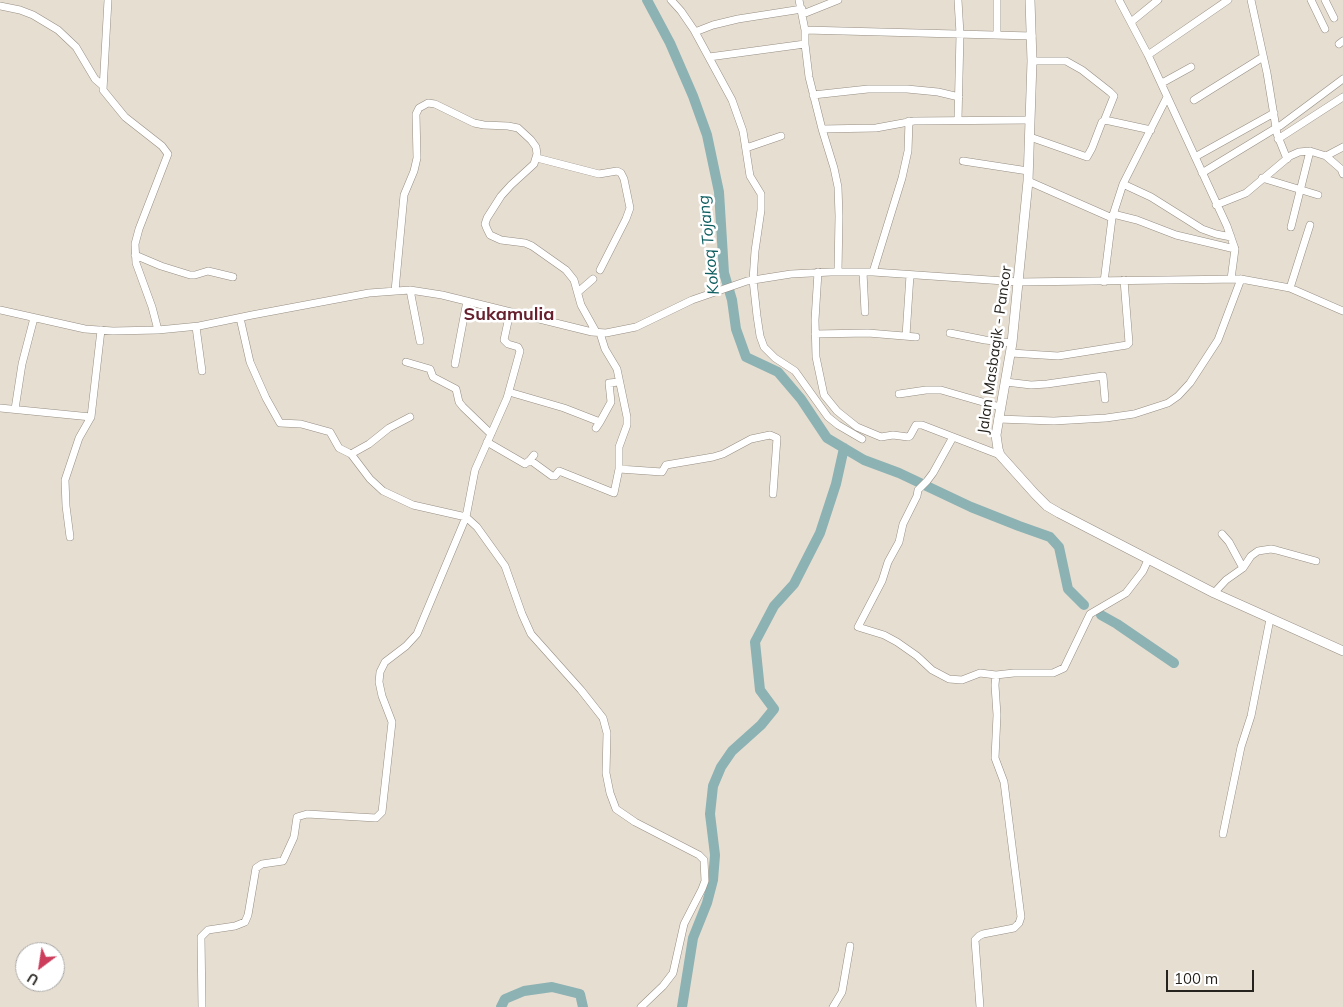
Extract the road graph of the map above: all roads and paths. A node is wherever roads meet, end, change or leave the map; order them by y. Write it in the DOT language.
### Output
graph roads {
  1 [pos="108,0"];
  2 [pos="671,0"];
  3 [pos="799,0"];
  4 [pos="838,0"];
  5 [pos="958,0"];
  6 [pos="997,0"];
  7 [pos="1030,0"];
  8 [pos="1119,0"];
  9 [pos="1158,0"];
  10 [pos="1228,0"];
  11 [pos="1251,0"];
  12 [pos="1311,0"];
  13 [pos="1325,0"];
  14 [pos="0,6"];
  15 [pos="802,11"];
  16 [pos="1334,18"];
  17 [pos="1131,22"];
  18 [pos="1325,29"];
  19 [pos="806,30"];
  20 [pos="695,32"];
  21 [pos="960,34"];
  22 [pos="997,35"];
  23 [pos="1032,36"];
  24 [pos="805,44"];
  25 [pos="1148,55"];
  26 [pos="1263,57"];
  27 [pos="709,58"];
  28 [pos="1032,61"];
  29 [pos="1191,67"];
  30 [pos="1343,79"];
  31 [pos="1162,83"];
  32 [pos="102,85"];
  33 [pos="813,95"];
  34 [pos="959,97"];
  35 [pos="1167,97"];
  36 [pos="1343,97"];
  37 [pos="1194,100"];
  38 [pos="1274,113"];
  39 [pos="958,120"];
  40 [pos="1030,120"];
  41 [pos="910,121"];
  42 [pos="1104,121"];
  43 [pos="1278,127"];
  44 [pos="822,129"];
  45 [pos="1151,130"];
  46 [pos="781,136"];
  47 [pos="1030,137"];
  48 [pos="1278,139"];
  49 [pos="748,147"];
  50 [pos="1343,147"];
  51 [pos="1310,151"];
  52 [pos="1326,156"];
  53 [pos="1196,157"];
  54 [pos="536,158"];
  55 [pos="1287,159"];
  56 [pos="963,161"];
  57 [pos="1028,171"];
  58 [pos="1202,173"];
  59 [pos="1343,174"];
  60 [pos="1262,178"];
  61 [pos="1028,182"];
  62 [pos="1123,184"];
  63 [pos="1300,189"];
  64 [pos="1318,195"];
  65 [pos="1216,205"];
  66 [pos="1112,216"];
  67 [pos="1310,225"];
  68 [pos="1291,227"];
  69 [pos="1232,237"];
  70 [pos="1235,250"];
  71 [pos="135,255"];
  72 [pos="600,270"];
  73 [pos="818,272"];
  74 [pos="838,272"];
  75 [pos="863,272"];
  76 [pos="873,272"];
  77 [pos="910,275"];
  78 [pos="234,278"];
  79 [pos="593,279"];
  80 [pos="1231,279"];
  81 [pos="753,280"];
  82 [pos="1124,280"];
  83 [pos="1241,280"];
  84 [pos="1019,282"];
  85 [pos="1104,282"];
  86 [pos="1290,288"];
  87 [pos="410,290"];
  88 [pos="395,291"];
  89 [pos="578,292"];
  90 [pos="467,301"];
  91 [pos="0,310"];
  92 [pos="1343,311"];
  93 [pos="510,312"];
  94 [pos="865,312"];
  95 [pos="34,318"];
  96 [pos="240,318"];
  97 [pos="196,327"];
  98 [pos="101,330"];
  99 [pos="158,330"];
  100 [pos="598,333"];
  101 [pos="950,333"];
  102 [pos="815,334"];
  103 [pos="906,336"];
  104 [pos="916,337"];
  105 [pos="420,341"];
  106 [pos="1012,343"];
  107 [pos="1011,353"];
  108 [pos="406,362"];
  109 [pos="456,364"];
  110 [pos="202,371"];
  111 [pos="619,382"];
  112 [pos="1006,382"];
  113 [pos="509,392"];
  114 [pos="899,394"];
  115 [pos="1105,400"];
  116 [pos="1000,407"];
  117 [pos="0,408"];
  118 [pos="15,409"];
  119 [pos="91,417"];
  120 [pos="410,417"];
  121 [pos="998,418"];
  122 [pos="491,434"];
  123 [pos="953,437"];
  124 [pos="862,439"];
  125 [pos="487,442"];
  126 [pos="351,454"];
  127 [pos="1000,455"];
  128 [pos="619,469"];
  129 [pos="773,494"];
  130 [pos="466,517"];
  131 [pos="1222,534"];
  132 [pos="70,536"];
  133 [pos="1148,560"];
  134 [pos="1316,561"];
  135 [pos="1243,568"];
  136 [pos="1214,593"];
  137 [pos="1270,619"];
  138 [pos="1343,651"];
  139 [pos="996,675"];
  140 [pos="1223,834"];
  141 [pos="850,946"];
  142 [pos="202,1007"];
  143 [pos="641,1007"];
  144 [pos="834,1007"];
  145 [pos="980,1007"];
  1 -- 32 [label="street"];
  2 -- 20 [label="street"];
  3 -- 15 [label="street"];
  4 -- 15 [label="street"];
  5 -- 21 [label="street"];
  6 -- 22 [label="street"];
  7 -- 23 [label="main road, Jalan Masbagik - Pancor"];
  8 -- 17 [label="street"];
  9 -- 17 [label="street"];
  10 -- 25 [label="street"];
  11 -- 26 [label="street"];
  12 -- 18 [label="street"];
  13 -- 16 [label="street"];
  14 -- 32 [label="street"];
  15 -- 19 [label="street"];
  15 -- 20 [label="street"];
  17 -- 25 [label="street"];
  19 -- 21 [label="street"];
  19 -- 24 [label="street"];
  20 -- 27 [label="street"];
  21 -- 22 [label="street"];
  21 -- 34 [label="street"];
  22 -- 23 [label="street"];
  23 -- 28 [label="main road, Jalan Masbagik - Pancor"];
  24 -- 27 [label="street"];
  24 -- 33 [label="street"];
  25 -- 31 [label="street"];
  26 -- 37 [label="street"];
  26 -- 38 [label="street"];
  27 -- 49 [label="street"];
  28 -- 40 [label="main road, Jalan Masbagik - Pancor"];
  28 -- 42 [label="street"];
  29 -- 31 [label="street"];
  30 -- 43 [label="street"];
  31 -- 35 [label="street"];
  32 -- 71 [label="street"];
  33 -- 34 [label="street"];
  33 -- 44 [label="street"];
  34 -- 39 [label="street"];
  35 -- 45 [label="street"];
  35 -- 53 [label="street"];
  36 -- 48 [label="street"];
  38 -- 43 [label="street"];
  38 -- 53 [label="street"];
  39 -- 40 [label="street"];
  39 -- 41 [label="street"];
  40 -- 47 [label="main road, Jalan Masbagik - Pancor"];
  41 -- 44 [label="street"];
  41 -- 76 [label="street"];
  42 -- 45 [label="street"];
  42 -- 47 [label="street"];
  43 -- 48 [label="street"];
  43 -- 58 [label="street"];
  44 -- 74 [label="street"];
  45 -- 62 [label="street"];
  46 -- 49 [label="street"];
  47 -- 57 [label="main road, Jalan Masbagik - Pancor"];
  48 -- 55 [label="street"];
  49 -- 81 [label="street"];
  50 -- 52 [label="street"];
  51 -- 52 [label="street"];
  51 -- 55 [label="street"];
  51 -- 63 [label="street"];
  52 -- 59 [label="street"];
  53 -- 58 [label="street"];
  54 -- 72 [label="street"];
  54 -- 88 [label="street"];
  54 -- 89 [label="street"];
  55 -- 60 [label="street"];
  56 -- 57 [label="street"];
  57 -- 61 [label="main road, Jalan Masbagik - Pancor"];
  58 -- 65 [label="street"];
  60 -- 63 [label="street"];
  60 -- 65 [label="street"];
  61 -- 66 [label="street"];
  61 -- 84 [label="main road, Jalan Masbagik - Pancor"];
  62 -- 66 [label="street"];
  62 -- 69 [label="street"];
  63 -- 64 [label="street"];
  63 -- 68 [label="street"];
  65 -- 69 [label="street"];
  66 -- 70 [label="street"];
  66 -- 85 [label="street"];
  67 -- 86 [label="street"];
  69 -- 70 [label="street"];
  70 -- 80 [label="street"];
  71 -- 78 [label="street"];
  71 -- 99 [label="street"];
  73 -- 74 [label="street"];
  73 -- 81 [label="street"];
  73 -- 102 [label="street"];
  74 -- 75 [label="street"];
  75 -- 76 [label="street"];
  75 -- 94 [label="street"];
  76 -- 77 [label="street"];
  77 -- 84 [label="street"];
  77 -- 103 [label="street"];
  79 -- 89 [label="street"];
  80 -- 82 [label="street"];
  80 -- 83 [label="street"];
  81 -- 100 [label="street"];
  81 -- 124 [label="street"];
  82 -- 85 [label="street"];
  82 -- 107 [label="street"];
  83 -- 86 [label="street"];
  83 -- 121 [label="street"];
  84 -- 85 [label="street"];
  84 -- 106 [label="main road, Jalan Masbagik - Pancor"];
  86 -- 92 [label="street"];
  87 -- 88 [label="street"];
  87 -- 90 [label="street"];
  87 -- 105 [label="street"];
  88 -- 96 [label="street"];
  89 -- 100 [label="street"];
  90 -- 93 [label="street"];
  90 -- 109 [label="street"];
  91 -- 95 [label="street"];
  93 -- 100 [label="street"];
  93 -- 113 [label="street"];
  95 -- 98 [label="street"];
  95 -- 118 [label="street"];
  96 -- 97 [label="street"];
  96 -- 126 [label="street"];
  97 -- 99 [label="street"];
  97 -- 110 [label="street"];
  98 -- 99 [label="street"];
  98 -- 119 [label="street"];
  100 -- 111 [label="street"];
  101 -- 106 [label="street"];
  102 -- 103 [label="street"];
  102 -- 123 [label="street"];
  103 -- 104 [label="street"];
  106 -- 107 [label="main road, Jalan Masbagik - Pancor"];
  107 -- 112 [label="main road, Jalan Masbagik - Pancor"];
  108 -- 122 [label="street"];
  111 -- 113 [label="street"];
  111 -- 128 [label="street"];
  112 -- 115 [label="street"];
  112 -- 116 [label="main road, Jalan Masbagik - Pancor"];
  113 -- 122 [label="street"];
  114 -- 116 [label="street"];
  116 -- 121 [label="main road, Jalan Masbagik - Pancor"];
  117 -- 118 [label="street"];
  118 -- 119 [label="street"];
  119 -- 132 [label="street"];
  120 -- 126 [label="street"];
  121 -- 127 [label="main road, Jalan Masbagik - Pancor"];
  122 -- 125 [label="street"];
  123 -- 127 [label="street"];
  123 -- 139 [label="street"];
  125 -- 128 [label="street"];
  125 -- 130 [label="street"];
  126 -- 130 [label="street"];
  127 -- 133 [label="main road, Jalan Masbagik - Pancor"];
  128 -- 129 [label="street"];
  130 -- 142 [label="street"];
  130 -- 143 [label="street"];
  131 -- 135 [label="street"];
  133 -- 136 [label="main road, Jalan Masbagik - Pancor"];
  133 -- 139 [label="street"];
  134 -- 135 [label="street"];
  135 -- 136 [label="street"];
  136 -- 137 [label="main road, Jalan Masbagik - Pancor"];
  137 -- 138 [label="main road, Jalan Masbagik - Pancor"];
  137 -- 140 [label="street"];
  139 -- 145 [label="street"];
  141 -- 144 [label="street"];
}
